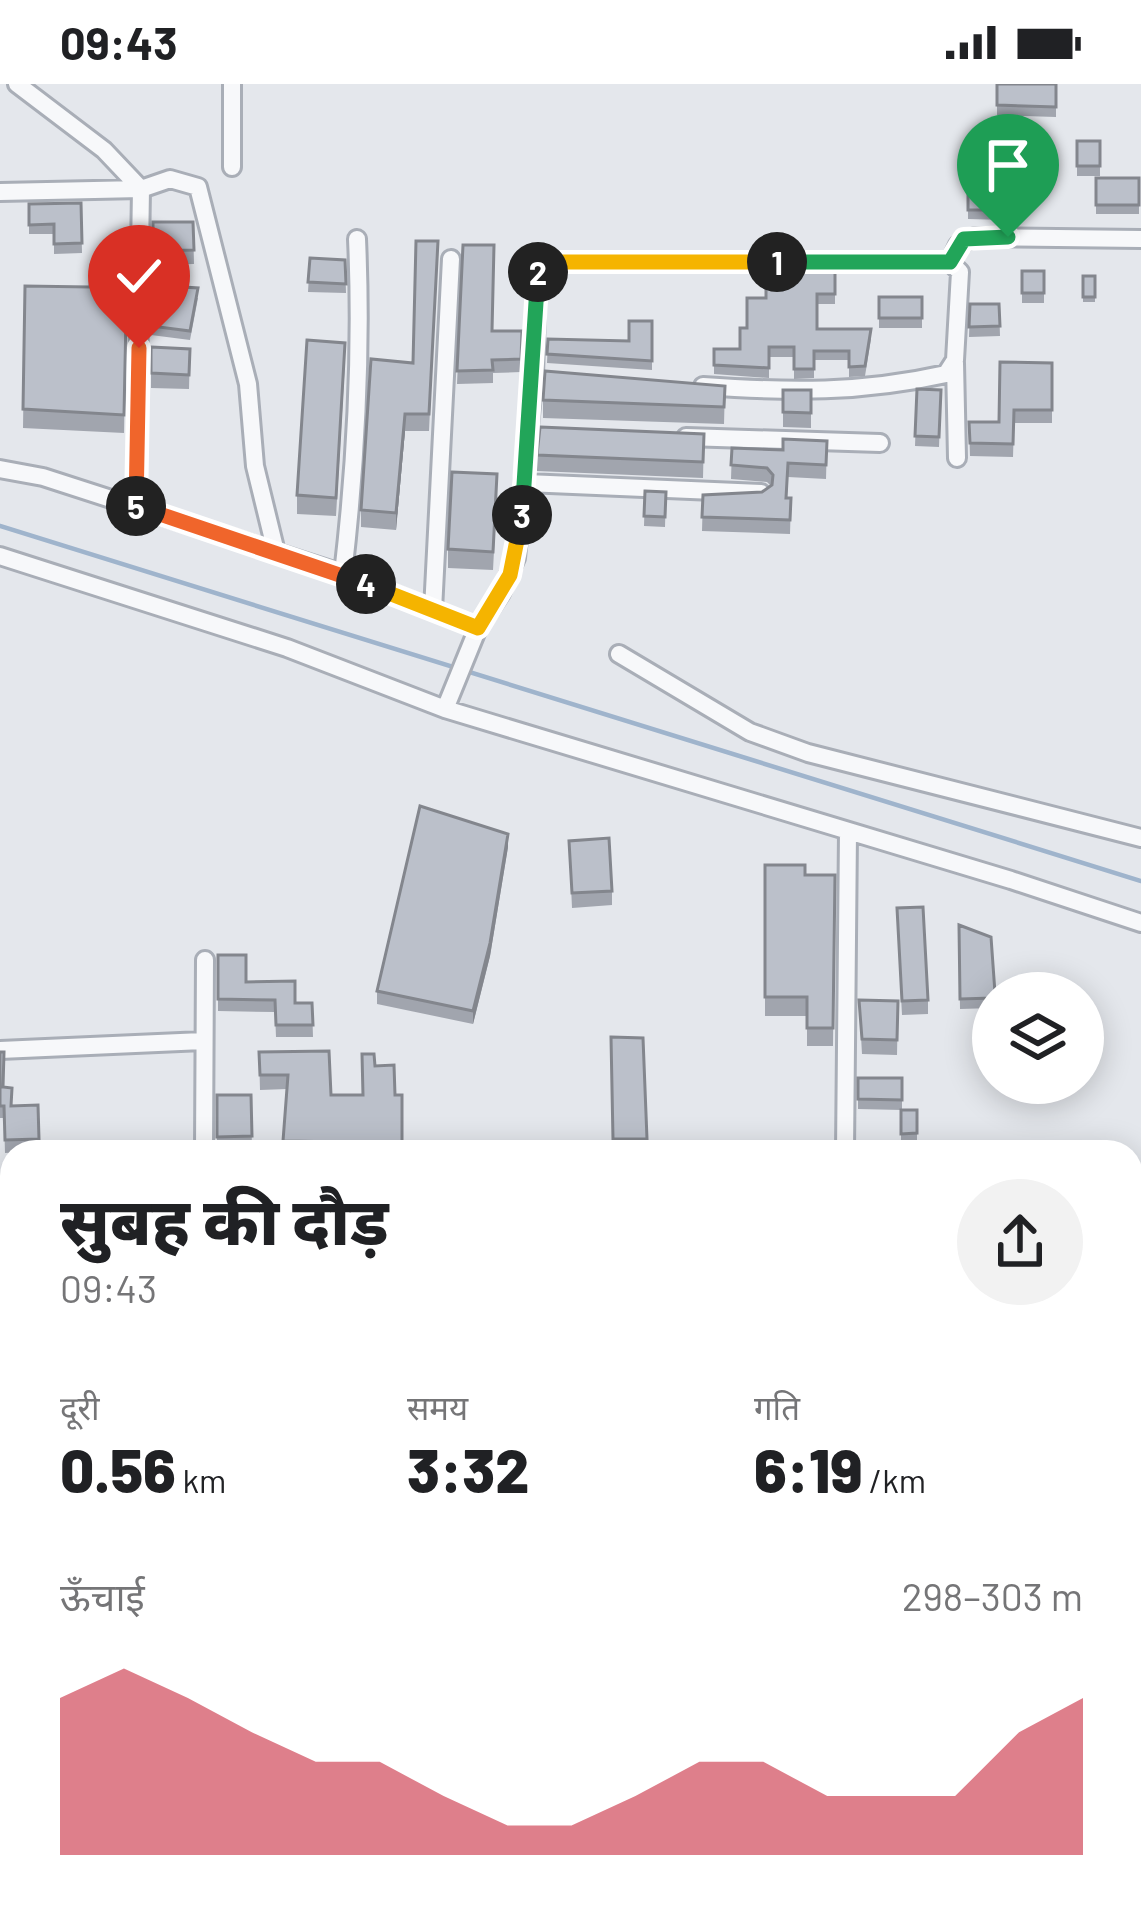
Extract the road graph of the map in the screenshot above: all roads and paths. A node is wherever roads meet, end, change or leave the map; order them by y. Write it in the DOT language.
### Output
graph roads {
  1 [pos="17,84"];
  2 [pos="232,84"];
  3 [pos="232,166"];
  4 [pos="141,189"];
  5 [pos="0,192"];
  6 [pos="357,239"];
  7 [pos="1141,239"];
  8 [pos="451,259"];
  9 [pos="950,262"];
  10 [pos="955,360"];
  11 [pos="534,375"];
  12 [pos="554,376"];
  13 [pos="676,384"];
  14 [pos="530,430"];
  15 [pos="553,431"];
  16 [pos="668,436"];
  17 [pos="880,443"];
  18 [pos="957,458"];
  19 [pos="0,469"];
  20 [pos="526,482"];
  21 [pos="760,493"];
  22 [pos="136,507"];
  23 [pos="276,552"];
  24 [pos="0,556"];
  25 [pos="343,574"];
  26 [pos="433,610"];
  27 [pos="478,628"];
  28 [pos="619,654"];
  29 [pos="445,709"];
  30 [pos="848,832"];
  31 [pos="1141,838"];
  32 [pos="1141,923"];
  33 [pos="206,960"];
  34 [pos="203,1042"];
  35 [pos="0,1050"];
  36 [pos="204,1140"];
  37 [pos="844,1140"];
  1 -- 4 [label="street"];
  2 -- 3 [label="street"];
  4 -- 5 [label="street"];
  4 -- 22 [label="street"];
  4 -- 23 [label="street"];
  6 -- 25 [label="street"];
  7 -- 9 [label="street"];
  8 -- 26 [label="street"];
  9 -- 10 [label="street"];
  9 -- 11 [label="street"];
  10 -- 13 [label="street"];
  10 -- 18 [label="street"];
  11 -- 12 [label="street"];
  11 -- 14 [label="street"];
  14 -- 15 [label="street"];
  14 -- 20 [label="street"];
  16 -- 17 [label="street"];
  19 -- 22 [label="street"];
  20 -- 21 [label="street"];
  20 -- 27 [label="street"];
  22 -- 23 [label="street"];
  23 -- 25 [label="street"];
  24 -- 29 [label="street"];
  25 -- 26 [label="street"];
  26 -- 27 [label="street"];
  27 -- 29 [label="street"];
  28 -- 31 [label="street"];
  29 -- 30 [label="street"];
  30 -- 32 [label="street"];
  30 -- 37 [label="street"];
  33 -- 34 [label="street"];
  34 -- 35 [label="street"];
  34 -- 36 [label="street"];
}
